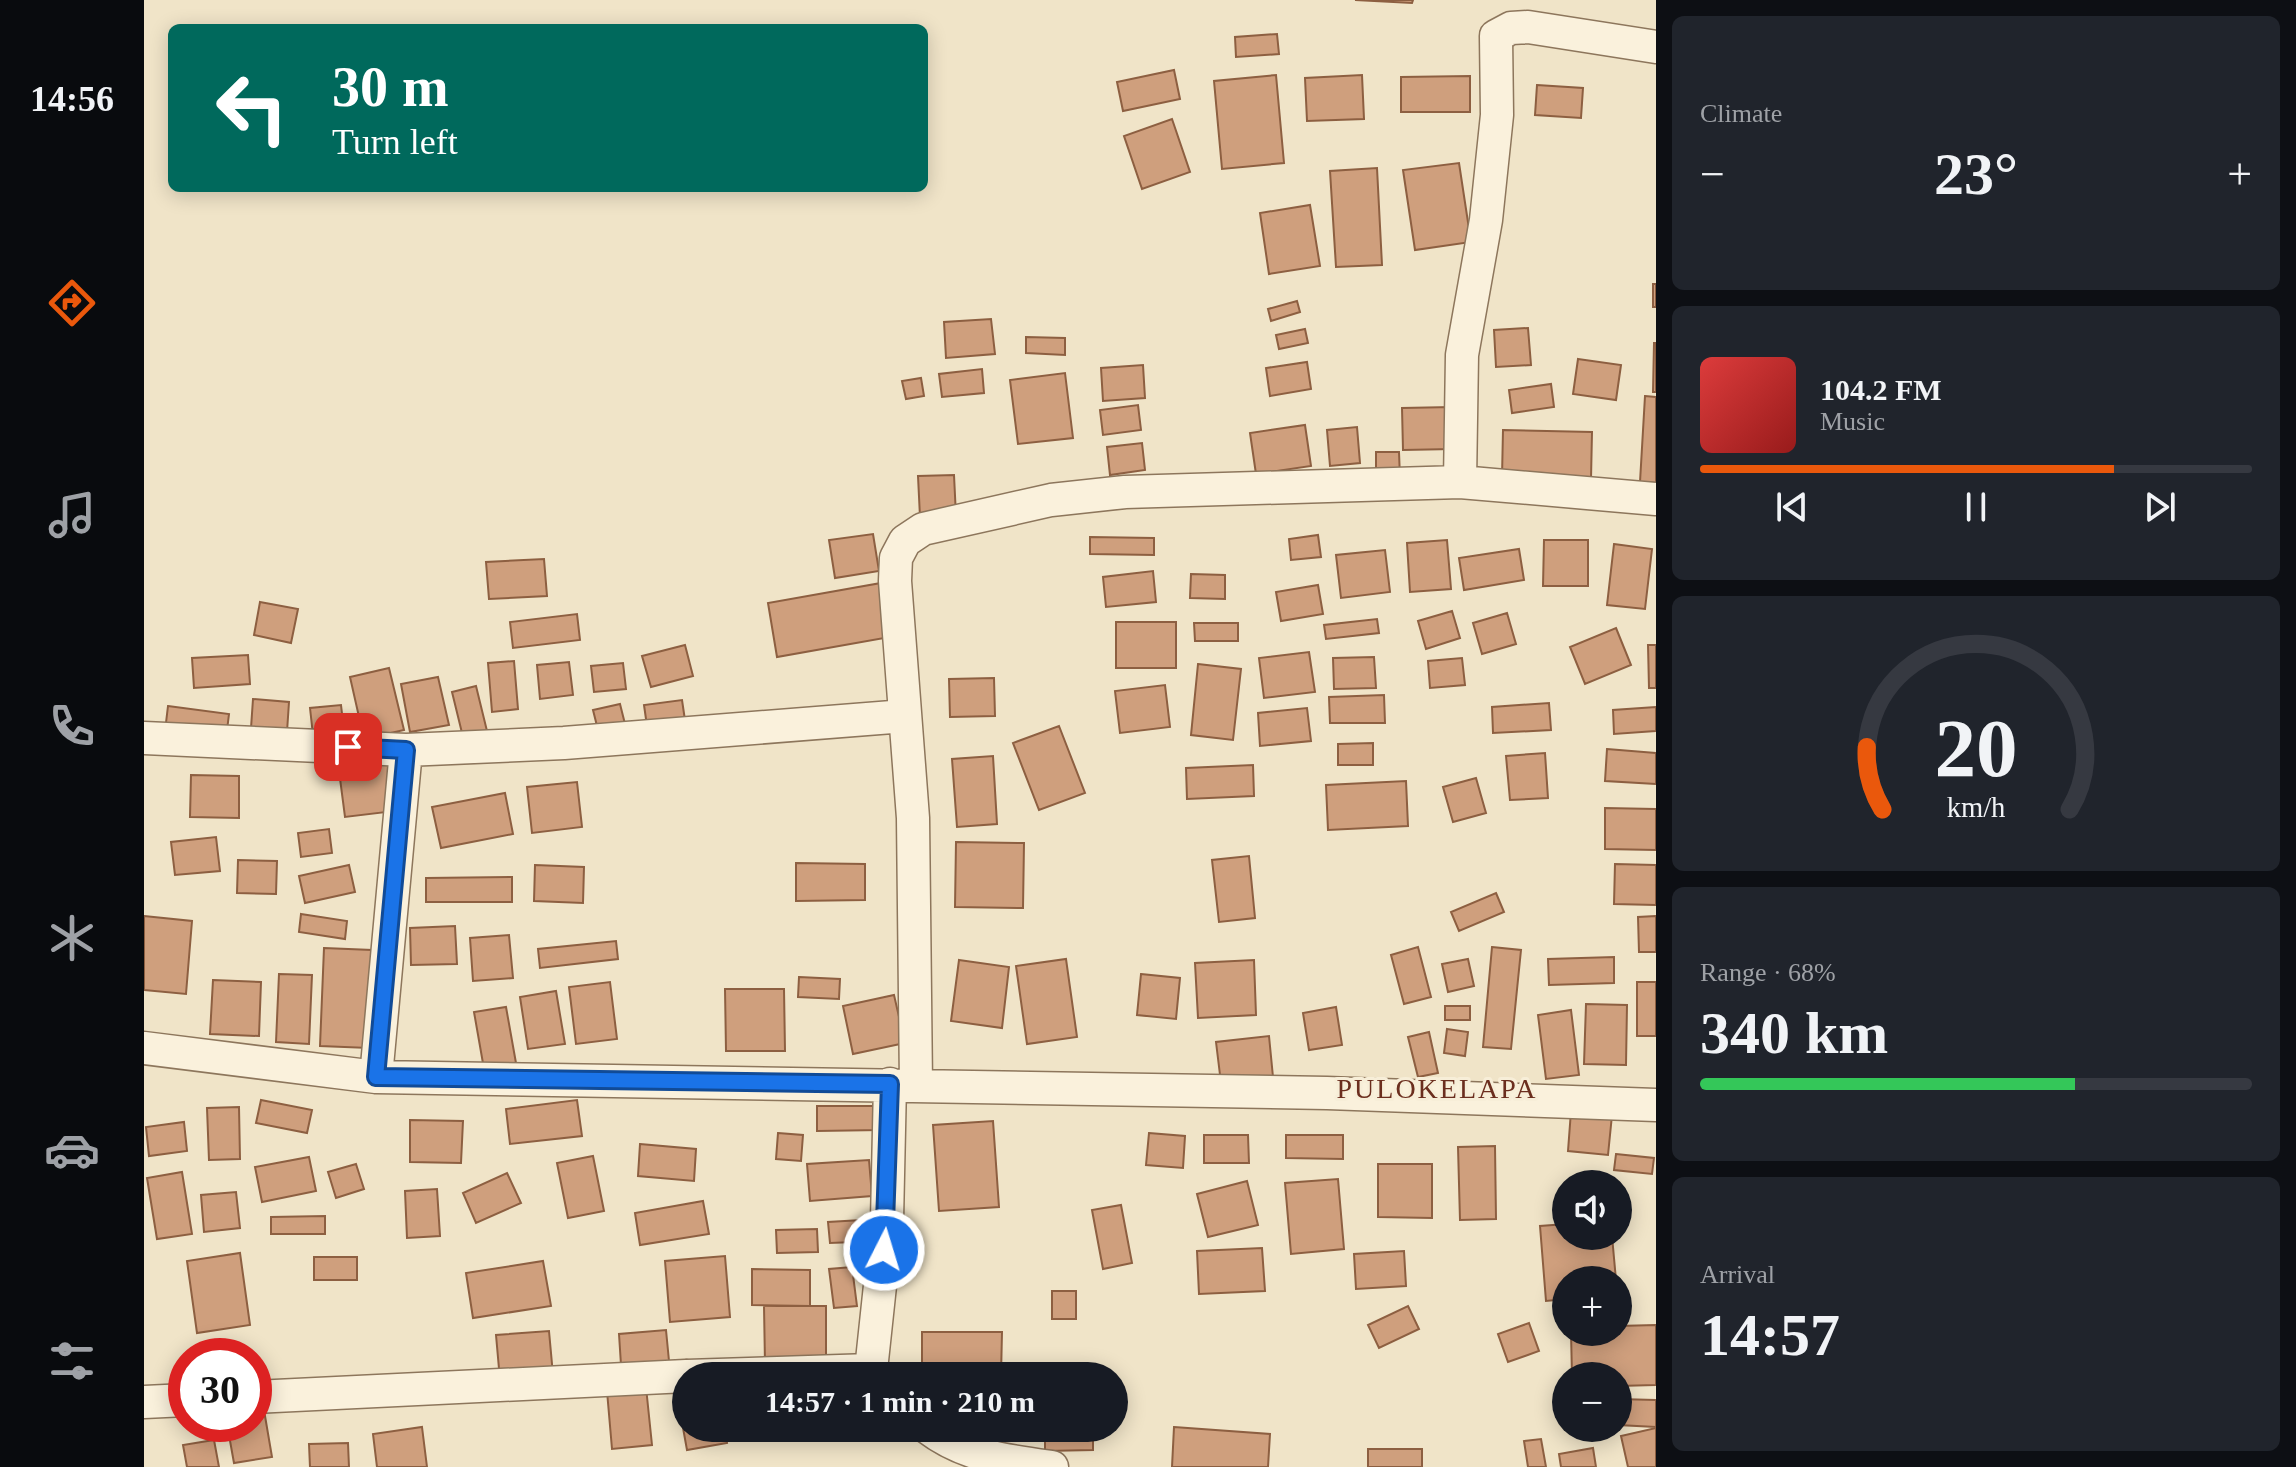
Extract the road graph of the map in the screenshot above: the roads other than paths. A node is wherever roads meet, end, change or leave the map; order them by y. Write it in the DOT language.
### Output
graph roads {
  1 [pos="1656,47"];
  2 [pos="1460,482"];
  3 [pos="1656,499"];
  4 [pos="905,716"];
  5 [pos="144,738"];
  6 [pos="406,750"];
  7 [pos="144,1048"];
  8 [pos="376,1077"];
  9 [pos="903,1084"];
  10 [pos="1656,1105"];
  11 [pos="875,1362"];
  12 [pos="672,1377"];
  13 [pos="272,1396"];
  14 [pos="168,1401"];
  15 [pos="144,1402"];
  16 [pos="947,1442"];
  17 [pos="1052,1467"];
  1 -- 2 [label="street"];
  2 -- 3 [label="street"];
  2 -- 4 [label="street"];
  4 -- 6 [label="street"];
  4 -- 9 [label="street"];
  5 -- 6 [label="street"];
  6 -- 8 [label="street"];
  7 -- 8 [label="street"];
  8 -- 9 [label="street"];
  9 -- 10 [label="street"];
  9 -- 11 [label="street"];
  12 -- 13 [label="street"];
  14 -- 15 [label="street"];
  16 -- 17 [label="street"];
}
